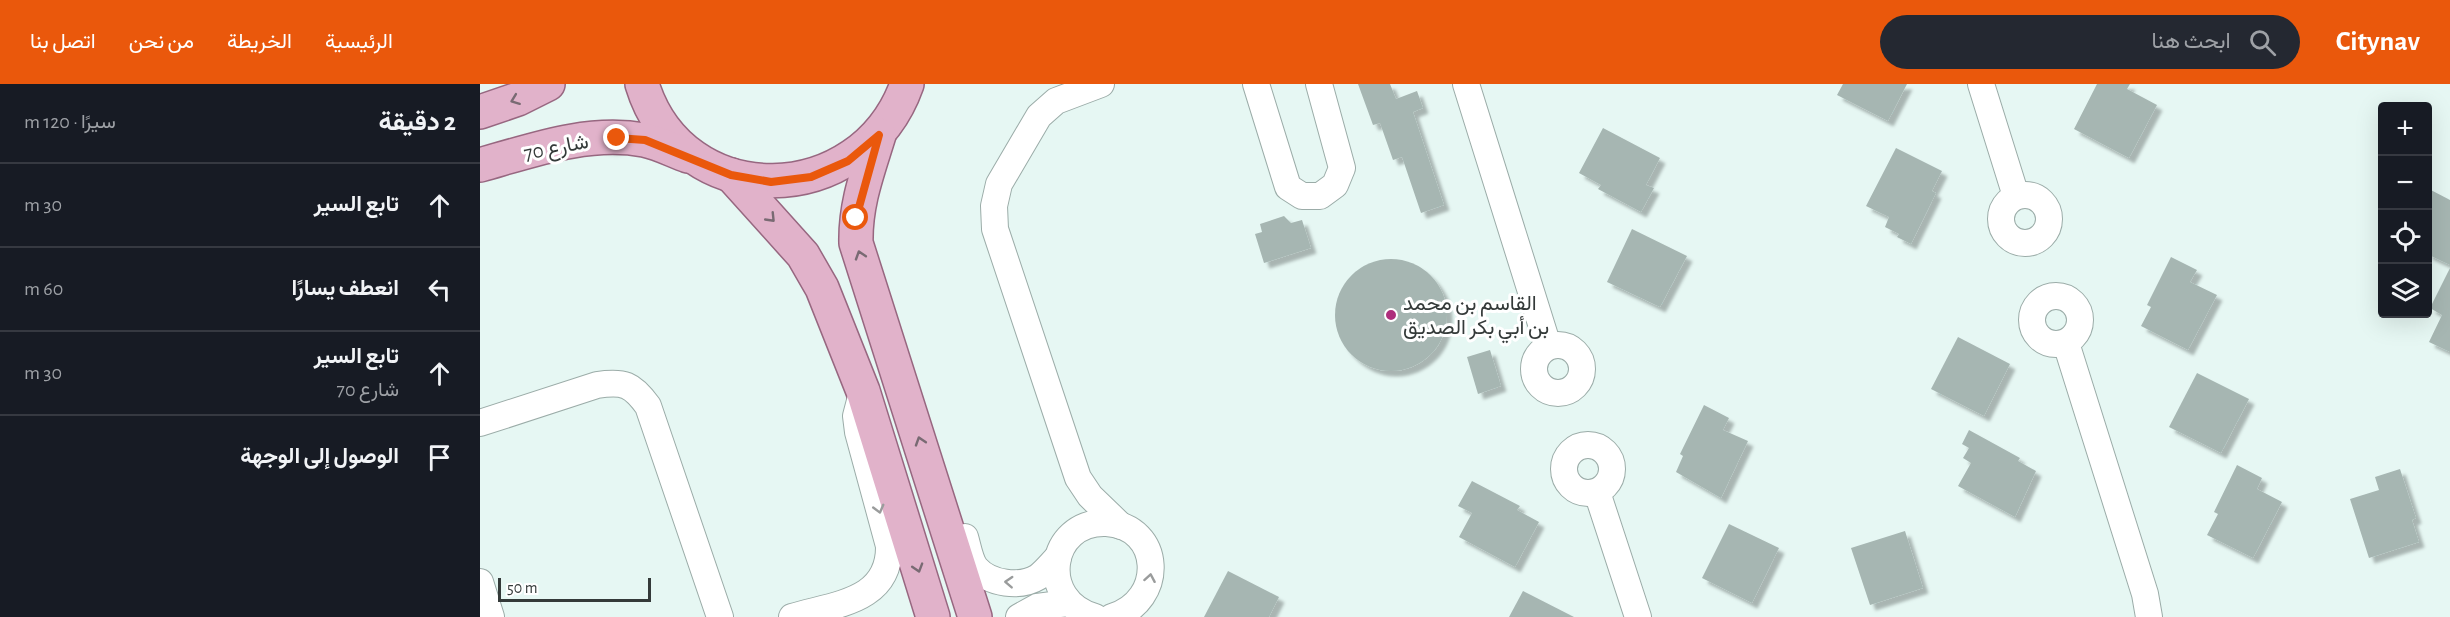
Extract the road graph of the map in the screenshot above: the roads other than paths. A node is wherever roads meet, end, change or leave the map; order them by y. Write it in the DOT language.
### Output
graph roads {
  1 [pos="549,84"];
  2 [pos="642,84"];
  3 [pos="1101,84"];
  4 [pos="1256,84"];
  5 [pos="1319,84"];
  6 [pos="1466,84"];
  7 [pos="1980,84"];
  8 [pos="908,91"];
  9 [pos="480,112"];
  10 [pos="879,135"];
  11 [pos="701,161"];
  12 [pos="480,165"];
  13 [pos="731,175"];
  14 [pos="2016,196"];
  15 [pos="2066,343"];
  16 [pos="1548,345"];
  17 [pos="863,391"];
  18 [pos="480,423"];
  19 [pos="932,478"];
  20 [pos="1078,478"];
  21 [pos="1597,492"];
  22 [pos="1121,526"];
  23 [pos="1073,534"];
  24 [pos="1058,557"];
  25 [pos="480,582"];
  26 [pos="1068,603"];
  27 [pos="1136,611"];
  28 [pos="491,617"];
  29 [pos="720,617"];
  30 [pos="792,617"];
  31 [pos="933,617"];
  32 [pos="975,617"];
  33 [pos="1019,617"];
  34 [pos="1095,617"];
  35 [pos="1112,617"];
  36 [pos="1638,617"];
  37 [pos="2150,617"];
  1 -- 9 [label="main road, one-way"];
  2 -- 11 [label="main road"];
  3 -- 20 [label="street"];
  4 -- 5 [label="street"];
  6 -- 16 [label="street"];
  7 -- 14 [label="street"];
  8 -- 10 [label="main road"];
  10 -- 13 [label="main road"];
  19 -- 10 [label="main road, one-way"];
  11 -- 12 [label="main road, شارع 70"];
  11 -- 13 [label="main road"];
  13 -- 17 [label="main road, one-way"];
  15 -- 37 [label="street"];
  17 -- 30 [label="street, one-way"];
  17 -- 31 [label="main road, one-way"];
  18 -- 29 [label="street"];
  24 -- 19 [label="street, one-way"];
  19 -- 32 [label="main road"];
  20 -- 22 [label="street"];
  20 -- 23 [label="street"];
  21 -- 36 [label="street"];
  22 -- 23 [label="street"];
  27 -- 22 [label="street, one-way"];
  23 -- 24 [label="street"];
  24 -- 26 [label="street"];
  25 -- 28 [label="street"];
  26 -- 33 [label="street"];
  26 -- 34 [label="street"];
  27 -- 35 [label="street"];
}
